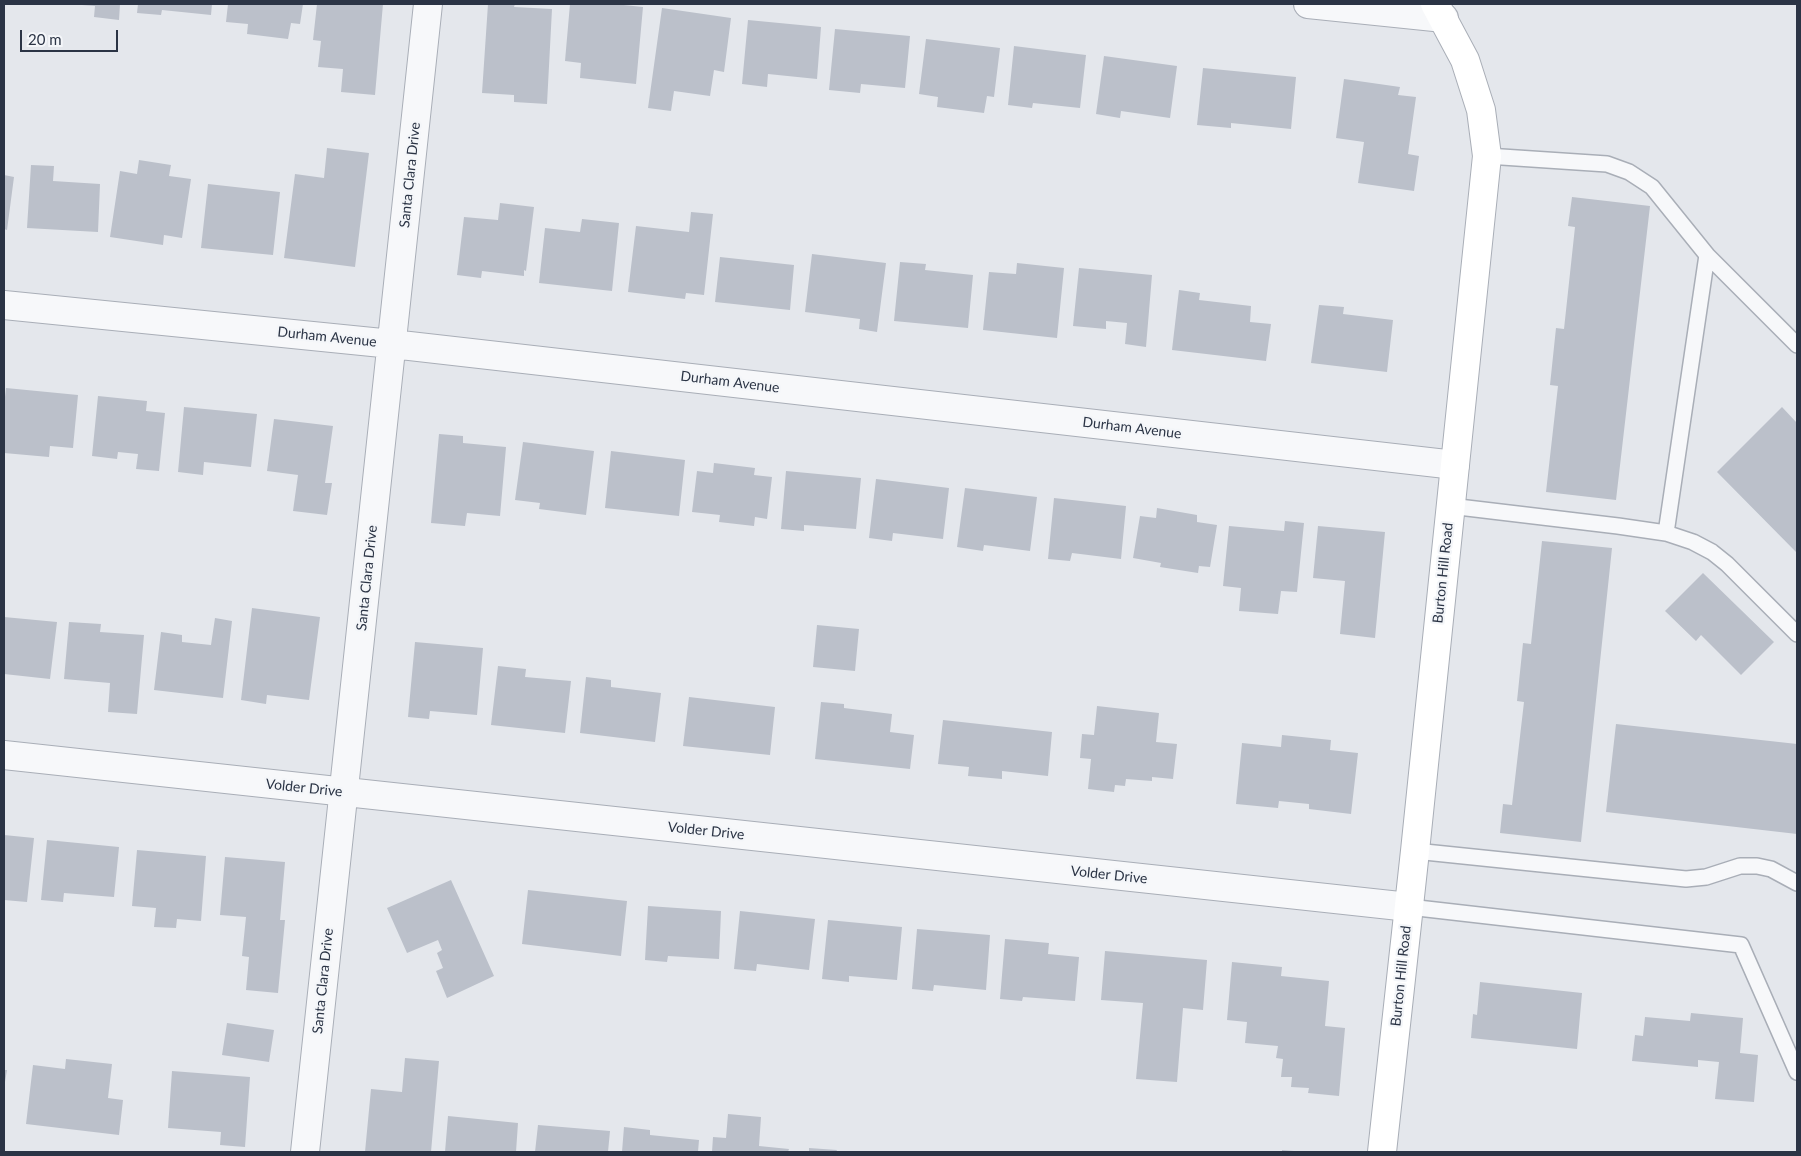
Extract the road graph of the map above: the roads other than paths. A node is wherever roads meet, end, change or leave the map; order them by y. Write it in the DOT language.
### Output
graph roads {
  1 [pos="428,4"];
  2 [pos="1308,4"];
  3 [pos="1440,11"];
  4 [pos="1487,156"];
  5 [pos="1707,255"];
  6 [pos="4,305"];
  7 [pos="392,344"];
  8 [pos="1797,345"];
  9 [pos="1455,465"];
  10 [pos="1450,506"];
  11 [pos="1666,534"];
  12 [pos="1797,634"];
  13 [pos="4,755"];
  14 [pos="344,792"];
  15 [pos="1415,852"];
  16 [pos="1797,883"];
  17 [pos="1409,907"];
  18 [pos="1797,1072"];
  19 [pos="305,1152"];
  20 [pos="1382,1152"];
  1 -- 7 [label="street, Santa Clara Drive"];
  2 -- 3 [label="street"];
  3 -- 4 [label="street, Burton Hill Road"];
  4 -- 5 [label="lane"];
  4 -- 9 [label="street, Burton Hill Road"];
  5 -- 8 [label="lane"];
  5 -- 11 [label="lane"];
  6 -- 7 [label="street, Durham Avenue"];
  7 -- 9 [label="street, Durham Avenue"];
  7 -- 14 [label="street, Santa Clara Drive"];
  9 -- 10 [label="street, Burton Hill Road"];
  10 -- 11 [label="lane"];
  10 -- 15 [label="street, Burton Hill Road"];
  11 -- 12 [label="lane"];
  13 -- 14 [label="street, Volder Drive"];
  14 -- 17 [label="street, Volder Drive"];
  14 -- 19 [label="street, Santa Clara Drive"];
  15 -- 16 [label="lane"];
  15 -- 17 [label="street, Burton Hill Road"];
  17 -- 18 [label="lane"];
  17 -- 20 [label="street, Burton Hill Road"];
}
